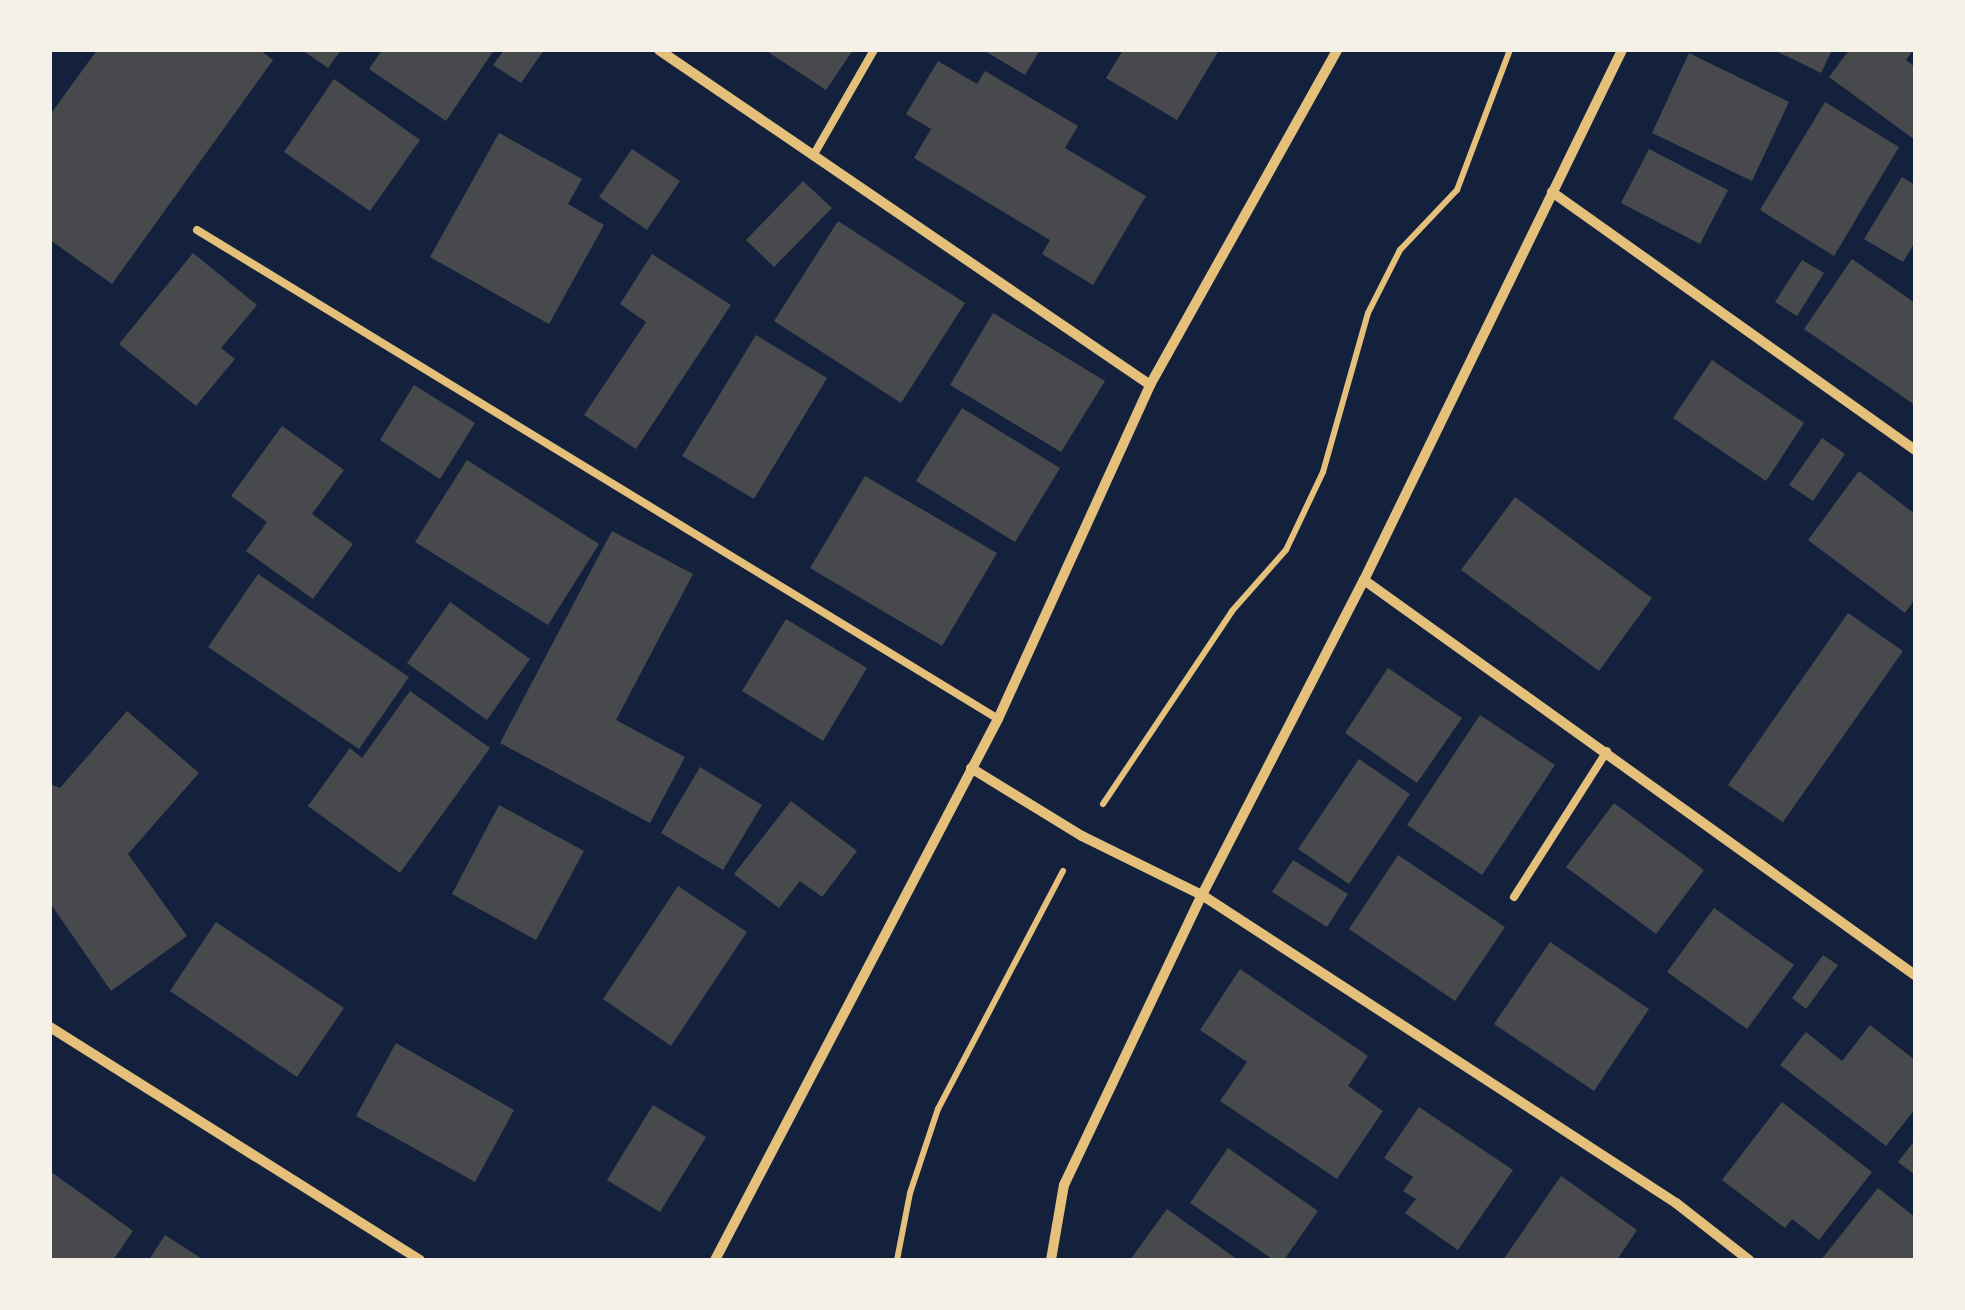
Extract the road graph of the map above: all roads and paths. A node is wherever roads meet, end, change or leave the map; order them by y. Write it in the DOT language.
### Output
graph roads {
  1 [pos="659,50"];
  2 [pos="874,50"];
  3 [pos="1337,50"];
  4 [pos="1510,50"];
  5 [pos="1622,50"];
  6 [pos="813,156"];
  7 [pos="1552,192"];
  8 [pos="197,230"];
  9 [pos="1150,385"];
  10 [pos="1915,450"];
  11 [pos="1364,580"];
  12 [pos="998,719"];
  13 [pos="1607,752"];
  14 [pos="971,768"];
  15 [pos="1082,836"];
  16 [pos="1202,895"];
  17 [pos="1514,897"];
  18 [pos="1915,975"];
  19 [pos="50,1027"];
  20 [pos="420,1260"];
  21 [pos="715,1260"];
  22 [pos="897,1260"];
  23 [pos="1051,1260"];
  24 [pos="1748,1260"];
  1 -- 6 [label="street"];
  2 -- 6 [label="lane"];
  3 -- 9 [label="street"];
  4 -- 15 [label="path"];
  5 -- 7 [label="street"];
  6 -- 9 [label="street"];
  7 -- 10 [label="street"];
  7 -- 11 [label="street"];
  8 -- 12 [label="lane"];
  9 -- 12 [label="street"];
  11 -- 13 [label="street"];
  11 -- 16 [label="street"];
  12 -- 14 [label="street"];
  13 -- 17 [label="lane"];
  13 -- 18 [label="street"];
  14 -- 15 [label="street"];
  14 -- 21 [label="street"];
  15 -- 16 [label="street"];
  15 -- 22 [label="path"];
  16 -- 23 [label="street"];
  16 -- 24 [label="street"];
  19 -- 20 [label="street"];
}
